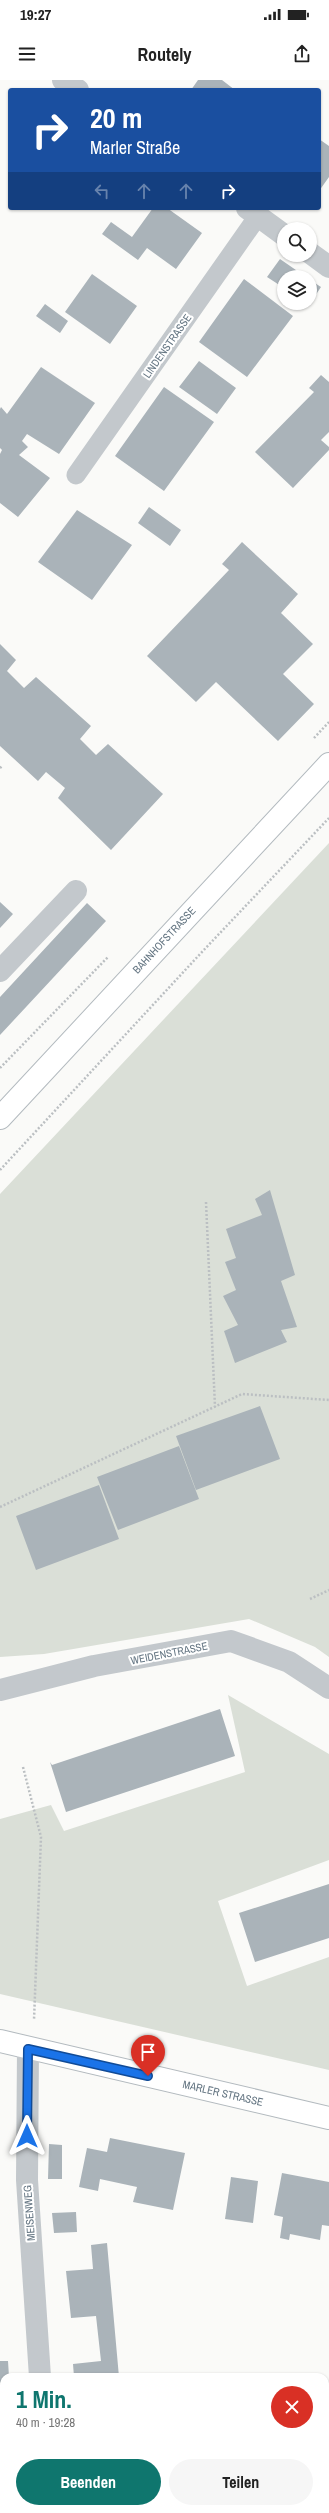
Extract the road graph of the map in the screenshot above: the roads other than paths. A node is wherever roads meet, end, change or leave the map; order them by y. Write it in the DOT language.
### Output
graph roads {
  1 [pos="63,80"];
  2 [pos="75,88"];
  3 [pos="252,212"];
  4 [pos="277,230"];
  5 [pos="317,258"];
  6 [pos="329,267"];
  7 [pos="76,475"];
  8 [pos="329,764"];
  9 [pos="76,891"];
  10 [pos="0,971"];
  11 [pos="0,1118"];
  12 [pos="329,1688"];
  13 [pos="0,1690"];
  14 [pos="0,2041"];
  15 [pos="28,2049"];
  16 [pos="329,2118"];
  17 [pos="40,2373"];
  1 -- 2 [label="street"];
  3 -- 4 [label="street, LINDENSTRASSE"];
  3 -- 7 [label="lane, LINDENSTRASSE"];
  5 -- 6 [label="street"];
  8 -- 11 [label="street, BAHNHOFSTRASSE"];
  9 -- 10 [label="street"];
  12 -- 13 [label="street, WEIDENSTRASSE"];
  14 -- 15 [label="street, MARLER STRASSE"];
  15 -- 16 [label="street, MARLER STRASSE"];
  15 -- 17 [label="street, MEISENWEG"];
}
